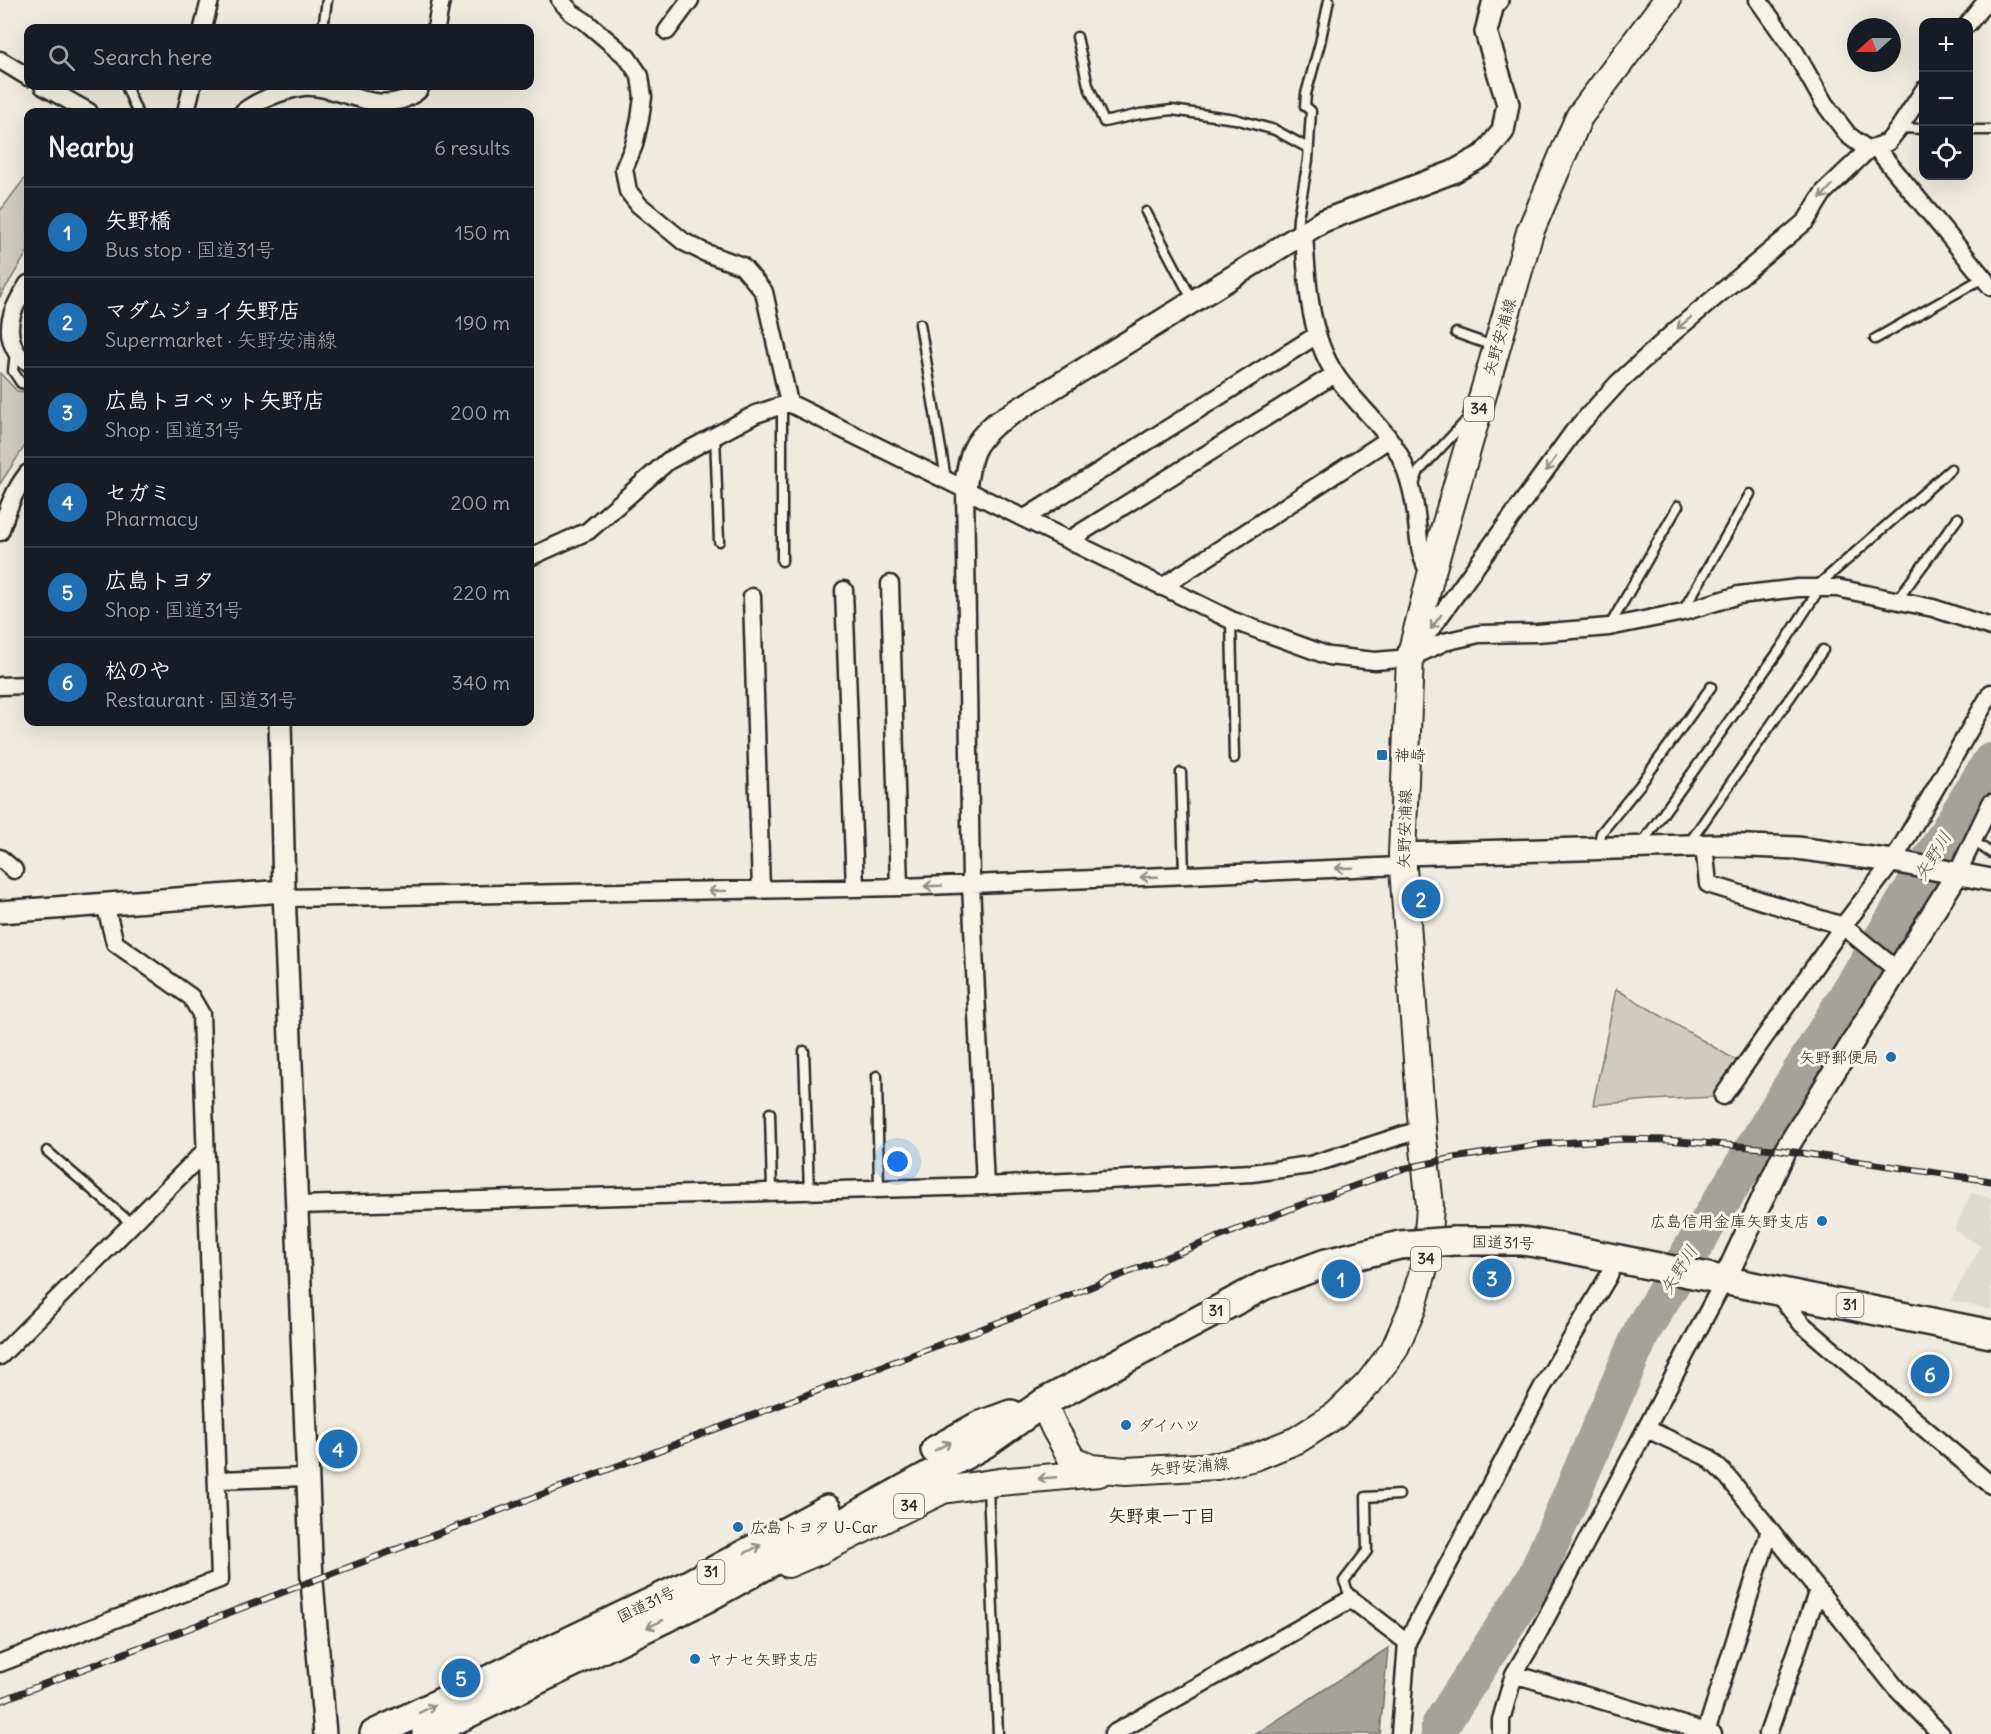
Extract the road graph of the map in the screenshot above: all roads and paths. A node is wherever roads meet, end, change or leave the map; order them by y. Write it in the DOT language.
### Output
graph roads {
  1 [pos="210,0"];
  2 [pos="327,0"];
  3 [pos="441,0"];
  4 [pos="560,0"];
  5 [pos="690,0"];
  6 [pos="1329,0"];
  7 [pos="1497,0"];
  8 [pos="1667,0"];
  9 [pos="1758,0"];
  10 [pos="1987,0"];
  11 [pos="1973,18"];
  12 [pos="204,24"];
  13 [pos="324,24"];
  14 [pos="437,24"];
  15 [pos="667,32"];
  16 [pos="1077,37"];
  17 [pos="0,60"];
  18 [pos="24,75"];
  19 [pos="50,90"];
  20 [pos="128,90"];
  21 [pos="191,90"];
  22 [pos="293,90"];
  23 [pos="327,90"];
  24 [pos="420,90"];
  25 [pos="1919,96"];
  26 [pos="82,108"];
  27 [pos="135,108"];
  28 [pos="187,108"];
  29 [pos="249,108"];
  30 [pos="1899,128"];
  31 [pos="1919,129"];
  32 [pos="1973,130"];
  33 [pos="1991,130"];
  34 [pos="1308,148"];
  35 [pos="1872,149"];
  36 [pos="1146,212"];
  37 [pos="1301,235"];
  38 [pos="1987,282"];
  39 [pos="24,291"];
  40 [pos="1193,302"];
  41 [pos="920,324"];
  42 [pos="1456,333"];
  43 [pos="1317,335"];
  44 [pos="1875,339"];
  45 [pos="1497,347"];
  46 [pos="15,350"];
  47 [pos="24,359"];
  48 [pos="1335,374"];
  49 [pos="24,384"];
  50 [pos="785,404"];
  51 [pos="1475,421"];
  52 [pos="715,435"];
  53 [pos="1389,439"];
  54 [pos="1951,469"];
  55 [pos="24,478"];
  56 [pos="946,479"];
  57 [pos="965,489"];
  58 [pos="1412,490"];
  59 [pos="1750,494"];
  60 [pos="1678,506"];
  61 [pos="1025,518"];
  62 [pos="1958,518"];
  63 [pos="0,532"];
  64 [pos="1069,540"];
  65 [pos="719,541"];
  66 [pos="534,555"];
  67 [pos="782,561"];
  68 [pos="1431,575"];
  69 [pos="890,584"];
  70 [pos="1162,587"];
  71 [pos="1817,588"];
  72 [pos="844,590"];
  73 [pos="752,597"];
  74 [pos="1897,600"];
  75 [pos="1683,612"];
  76 [pos="1231,620"];
  77 [pos="1609,627"];
  78 [pos="1991,627"];
  79 [pos="1823,650"];
  80 [pos="1410,658"];
  81 [pos="24,685"];
  82 [pos="0,686"];
  83 [pos="1711,687"];
  84 [pos="1991,693"];
  85 [pos="280,726"];
  86 [pos="1234,758"];
  87 [pos="1181,774"];
  88 [pos="1991,803"];
  89 [pos="1972,841"];
  90 [pos="1695,846"];
  91 [pos="1639,848"];
  92 [pos="1598,849"];
  93 [pos="1991,853"];
  94 [pos="0,858"];
  95 [pos="1402,860"];
  96 [pos="1897,861"];
  97 [pos="14,870"];
  98 [pos="1952,873"];
  99 [pos="1184,875"];
  100 [pos="1991,880"];
  101 [pos="971,884"];
  102 [pos="899,887"];
  103 [pos="855,888"];
  104 [pos="761,890"];
  105 [pos="285,894"];
  106 [pos="105,904"];
  107 [pos="0,912"];
  108 [pos="1843,926"];
  109 [pos="1897,970"];
  110 [pos="804,1051"];
  111 [pos="877,1076"];
  112 [pos="1724,1096"];
  113 [pos="770,1113"];
  114 [pos="1422,1129"];
  115 [pos="47,1151"];
  116 [pos="205,1151"];
  117 [pos="985,1186"];
  118 [pos="879,1189"];
  119 [pos="809,1191"];
  120 [pos="772,1192"];
  121 [pos="297,1205"];
  122 [pos="132,1224"];
  123 [pos="1625,1259"];
  124 [pos="1717,1278"];
  125 [pos="1775,1290"];
  126 [pos="1991,1334"];
  127 [pos="0,1356"];
  128 [pos="1043,1403"];
  129 [pos="1647,1429"];
  130 [pos="1126,1471"];
  131 [pos="308,1477"];
  132 [pos="217,1480"];
  133 [pos="988,1483"];
  134 [pos="1991,1485"];
  135 [pos="1399,1495"];
  136 [pos="1770,1530"];
  137 [pos="1818,1590"];
  138 [pos="707,1598"];
  139 [pos="1351,1599"];
  140 [pos="1407,1642"];
  141 [pos="0,1663"];
  142 [pos="1514,1674"];
  143 [pos="1710,1733"];
  144 [pos="324,1734"];
  145 [pos="374,1734"];
  146 [pos="426,1734"];
  147 [pos="998,1734"];
  148 [pos="1113,1734"];
  149 [pos="1400,1734"];
  150 [pos="1501,1734"];
  151 [pos="1768,1734"];
  152 [pos="1941,1734"];
  1 -- 12 [label="street"];
  2 -- 13 [label="lane"];
  3 -- 14 [label="street"];
  4 -- 50 [label="street"];
  5 -- 15 [label="street"];
  6 -- 34 [label="lane"];
  7 -- 37 [label="street"];
  8 -- 45 [label="main road, 矢野安浦線 / 34"];
  9 -- 35 [label="street"];
  10 -- 11 [label="street"];
  16 -- 34 [label="lane"];
  17 -- 18 [label="street"];
  19 -- 26 [label="street"];
  20 -- 27 [label="lane"];
  21 -- 28 [label="street"];
  22 -- 29 [label="street"];
  23 -- 24 [label="street"];
  25 -- 30 [label="street"];
  30 -- 31 [label="lane"];
  30 -- 35 [label="street"];
  32 -- 33 [label="lane"];
  34 -- 37 [label="lane"];
  35 -- 38 [label="street"];
  35 -- 80 [label="street, one-way"];
  36 -- 40 [label="lane"];
  37 -- 40 [label="street"];
  37 -- 43 [label="street"];
  38 -- 44 [label="lane"];
  39 -- 46 [label="street"];
  40 -- 57 [label="street"];
  41 -- 56 [label="lane"];
  42 -- 45 [label="lane"];
  43 -- 48 [label="street"];
  43 -- 61 [label="street"];
  45 -- 51 [label="main road, 矢野安浦線 / 34"];
  46 -- 47 [label="street"];
  46 -- 49 [label="lane"];
  48 -- 53 [label="street"];
  48 -- 64 [label="street"];
  50 -- 52 [label="street"];
  50 -- 56 [label="street"];
  50 -- 67 [label="lane"];
  51 -- 58 [label="lane"];
  51 -- 68 [label="main road, 矢野安浦線 / 34"];
  52 -- 65 [label="lane"];
  52 -- 66 [label="street"];
  53 -- 58 [label="street"];
  53 -- 70 [label="street"];
  54 -- 71 [label="lane"];
  55 -- 63 [label="street"];
  56 -- 57 [label="street"];
  57 -- 61 [label="street"];
  57 -- 101 [label="street"];
  58 -- 68 [label="street"];
  59 -- 75 [label="lane"];
  60 -- 77 [label="lane"];
  61 -- 64 [label="street"];
  62 -- 74 [label="lane"];
  64 -- 70 [label="street"];
  68 -- 80 [label="main road, 矢野安浦線 / 34"];
  69 -- 102 [label="street"];
  70 -- 76 [label="street"];
  71 -- 74 [label="street"];
  71 -- 75 [label="street"];
  71 -- 91 [label="lane"];
  72 -- 103 [label="street"];
  73 -- 104 [label="street"];
  74 -- 78 [label="street"];
  75 -- 77 [label="street"];
  76 -- 80 [label="street"];
  76 -- 86 [label="lane"];
  77 -- 80 [label="street"];
  79 -- 90 [label="lane"];
  80 -- 95 [label="main road, 矢野安浦線 / 34"];
  81 -- 82 [label="street"];
  83 -- 92 [label="lane"];
  84 -- 96 [label="street"];
  85 -- 105 [label="street"];
  87 -- 99 [label="lane"];
  88 -- 89 [label="street"];
  89 -- 93 [label="lane"];
  89 -- 98 [label="street"];
  90 -- 91 [label="street"];
  90 -- 96 [label="street"];
  90 -- 108 [label="street"];
  91 -- 92 [label="street"];
  92 -- 95 [label="street"];
  94 -- 97 [label="street"];
  95 -- 99 [label="street, one-way"];
  95 -- 114 [label="main road, 矢野安浦線 / 34"];
  96 -- 98 [label="street"];
  96 -- 108 [label="street"];
  98 -- 100 [label="street"];
  98 -- 109 [label="street"];
  99 -- 101 [label="street, one-way"];
  101 -- 102 [label="street, one-way"];
  101 -- 117 [label="street"];
  102 -- 103 [label="street"];
  103 -- 104 [label="street"];
  104 -- 105 [label="street, one-way"];
  105 -- 106 [label="street"];
  105 -- 121 [label="street"];
  106 -- 107 [label="street"];
  106 -- 116 [label="street"];
  108 -- 109 [label="street"];
  108 -- 112 [label="street"];
  109 -- 124 [label="street"];
  110 -- 119 [label="lane"];
  111 -- 118 [label="lane"];
  113 -- 120 [label="lane"];
  114 -- 117 [label="street"];
  114 -- 130 [label="main road, 矢野安浦線 / 34"];
  115 -- 122 [label="lane"];
  116 -- 122 [label="street"];
  116 -- 132 [label="street"];
  117 -- 118 [label="street"];
  118 -- 119 [label="street"];
  119 -- 120 [label="street"];
  120 -- 121 [label="street"];
  121 -- 131 [label="street"];
  122 -- 127 [label="street"];
  123 -- 124 [label="highway, 国道31号 / 31"];
  123 -- 128 [label="highway, 国道31号 / 31, bridge"];
  123 -- 140 [label="street"];
  124 -- 125 [label="highway, 国道31号 / 31"];
  124 -- 129 [label="street"];
  125 -- 126 [label="highway, 国道31号 / 31"];
  125 -- 134 [label="street"];
  128 -- 130 [label="main road, 矢野安浦線 / 34"];
  128 -- 138 [label="highway, 国道31号 / 31"];
  145 -- 128 [label="highway, 国道31号 / 31, one-way"];
  129 -- 136 [label="street"];
  129 -- 142 [label="street"];
  130 -- 133 [label="main road, 34, one-way"];
  131 -- 132 [label="street"];
  131 -- 144 [label="street"];
  132 -- 141 [label="street"];
  133 -- 138 [label="main road, 34"];
  133 -- 147 [label="lane"];
  135 -- 139 [label="lane"];
  136 -- 137 [label="street"];
  136 -- 143 [label="street"];
  137 -- 151 [label="street"];
  137 -- 152 [label="street"];
  138 -- 146 [label="highway, 国道31号 / 31, one-way"];
  139 -- 140 [label="street"];
  139 -- 148 [label="street"];
  140 -- 149 [label="street"];
  142 -- 143 [label="street"];
  142 -- 150 [label="street"];
}
